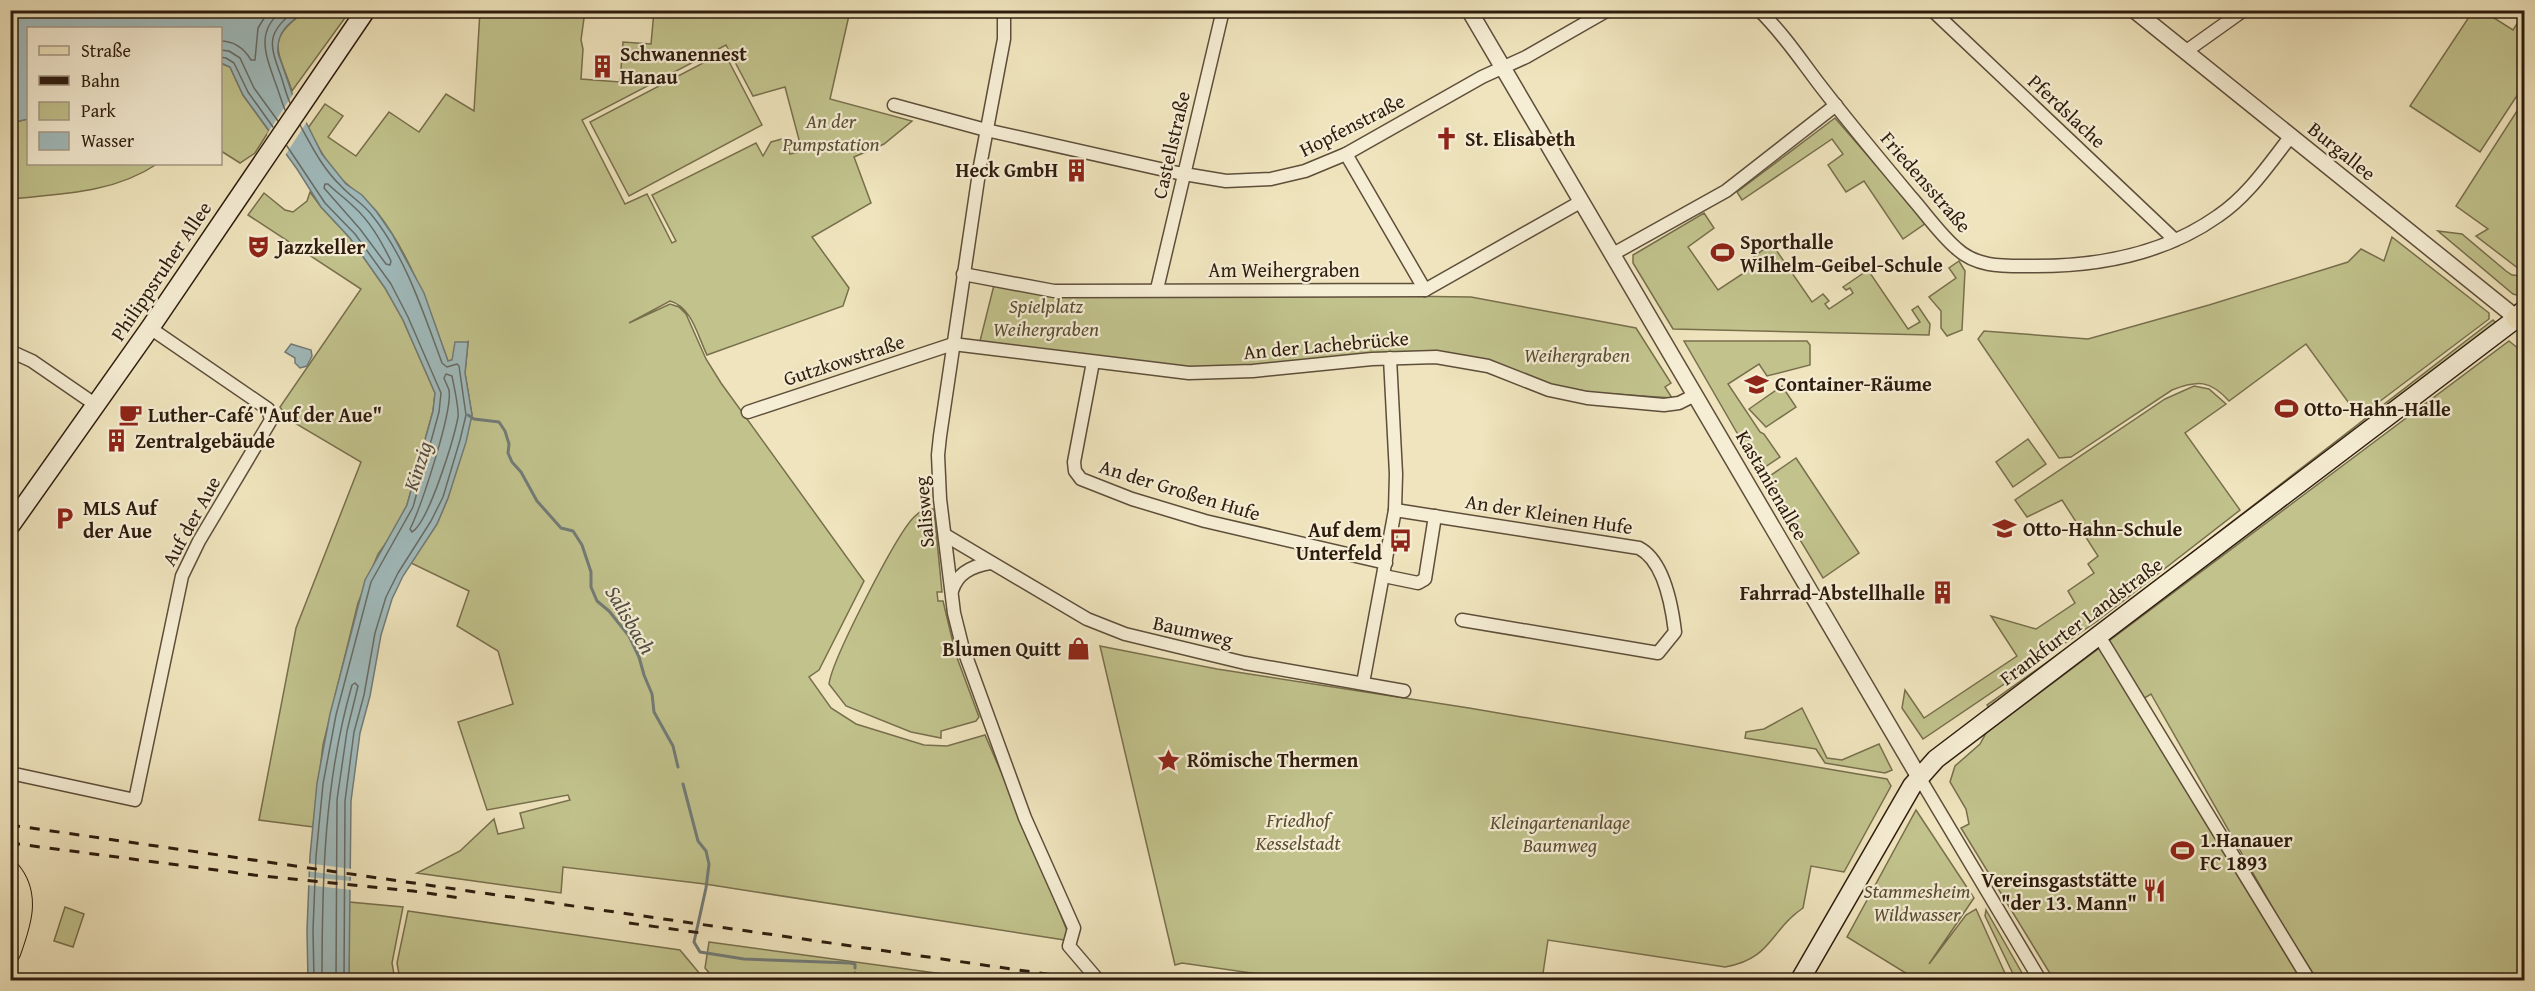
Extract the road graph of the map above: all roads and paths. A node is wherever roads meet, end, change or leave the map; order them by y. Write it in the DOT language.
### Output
graph roads {
  1 [pos="366,10"];
  2 [pos="1004,10"];
  3 [pos="1223,10"];
  4 [pos="1468,10"];
  5 [pos="1608,10"];
  6 [pos="1759,10"];
  7 [pos="1932,10"];
  8 [pos="2134,10"];
  9 [pos="2244,10"];
  10 [pos="2185,52"];
  11 [pos="1502,67"];
  12 [pos="894,105"];
  13 [pos="1836,105"];
  14 [pos="986,130"];
  15 [pos="2291,136"];
  16 [pos="1346,154"];
  17 [pos="1184,174"];
  18 [pos="1582,201"];
  19 [pos="2175,240"];
  20 [pos="1613,254"];
  21 [pos="963,274"];
  22 [pos="1158,289"];
  23 [pos="1425,290"];
  24 [pos="2522,318"];
  25 [pos="150,328"];
  26 [pos="953,344"];
  27 [pos="10,351"];
  28 [pos="1390,358"];
  29 [pos="1093,362"];
  30 [pos="1695,395"];
  31 [pos="96,405"];
  32 [pos="748,412"];
  33 [pos="1395,510"];
  34 [pos="1435,516"];
  35 [pos="10,526"];
  36 [pos="945,535"];
  37 [pos="990,563"];
  38 [pos="1386,563"];
  39 [pos="1384,576"];
  40 [pos="952,593"];
  41 [pos="1462,620"];
  42 [pos="2099,636"];
  43 [pos="1363,683"];
  44 [pos="1404,691"];
  45 [pos="10,773"];
  46 [pos="1919,777"];
  47 [pos="10,871"];
  48 [pos="10,952"];
  49 [pos="1098,981"];
  50 [pos="1800,981"];
  51 [pos="2040,981"];
  52 [pos="2309,981"];
  1 -- 25 [label="main road, Philippsruher Allee"];
  2 -- 14 [label="street, Salisweg"];
  3 -- 17 [label="street, Castellstraße"];
  4 -- 11 [label="street, Kastanienallee"];
  5 -- 11 [label="street, Hopfenstraße"];
  6 -- 13 [label="street, Friedensstraße"];
  7 -- 19 [label="street, Pferdslache"];
  8 -- 10 [label="street, Burgallee"];
  9 -- 10 [label="street"];
  10 -- 15 [label="street, Burgallee"];
  11 -- 16 [label="street, Hopfenstraße"];
  11 -- 18 [label="street, Kastanienallee"];
  12 -- 14 [label="street"];
  13 -- 19 [label="street, Friedensstraße"];
  13 -- 20 [label="street"];
  14 -- 17 [label="street, Hopfenstraße"];
  14 -- 21 [label="street, Salisweg"];
  15 -- 19 [label="street, Friedensstraße"];
  15 -- 24 [label="street, Burgallee"];
  16 -- 17 [label="street, Hopfenstraße"];
  16 -- 23 [label="street"];
  17 -- 22 [label="street, Castellstraße"];
  18 -- 20 [label="street, Kastanienallee"];
  18 -- 23 [label="street, Am Weihergraben"];
  20 -- 30 [label="street, Kastanienallee"];
  21 -- 22 [label="street, Am Weihergraben"];
  21 -- 26 [label="street, Salisweg"];
  22 -- 23 [label="street, Am Weihergraben"];
  24 -- 42 [label="main road, Frankfurter Landstraße"];
  25 -- 31 [label="main road, Philippsruher Allee"];
  25 -- 45 [label="street, Auf der Aue"];
  26 -- 29 [label="street, An der Lachebrücke"];
  26 -- 32 [label="street, Gutzkowstraße"];
  26 -- 36 [label="street, Salisweg"];
  27 -- 31 [label="street"];
  28 -- 29 [label="street, An der Lachebrücke"];
  28 -- 30 [label="street, An der Lachebrücke"];
  28 -- 33 [label="street"];
  29 -- 38 [label="street, An der Großen Hufe"];
  30 -- 46 [label="street, Kastanienallee"];
  31 -- 35 [label="main road, Philippsruher Allee"];
  33 -- 34 [label="street, An der Kleinen Hufe"];
  33 -- 38 [label="street"];
  34 -- 39 [label="street"];
  34 -- 41 [label="street, An der Kleinen Hufe"];
  36 -- 37 [label="street, Baumweg"];
  36 -- 40 [label="street, Salisweg"];
  37 -- 40 [label="street"];
  37 -- 43 [label="street, Baumweg"];
  38 -- 39 [label="street"];
  39 -- 43 [label="street"];
  40 -- 49 [label="street, Salisweg"];
  42 -- 46 [label="main road, Frankfurter Landstraße"];
  42 -- 52 [label="street"];
  43 -- 44 [label="street, Baumweg"];
  46 -- 50 [label="main road, Frankfurter Landstraße"];
  46 -- 51 [label="street, Kastanienallee"];
  47 -- 48 [label="main road"];
}
